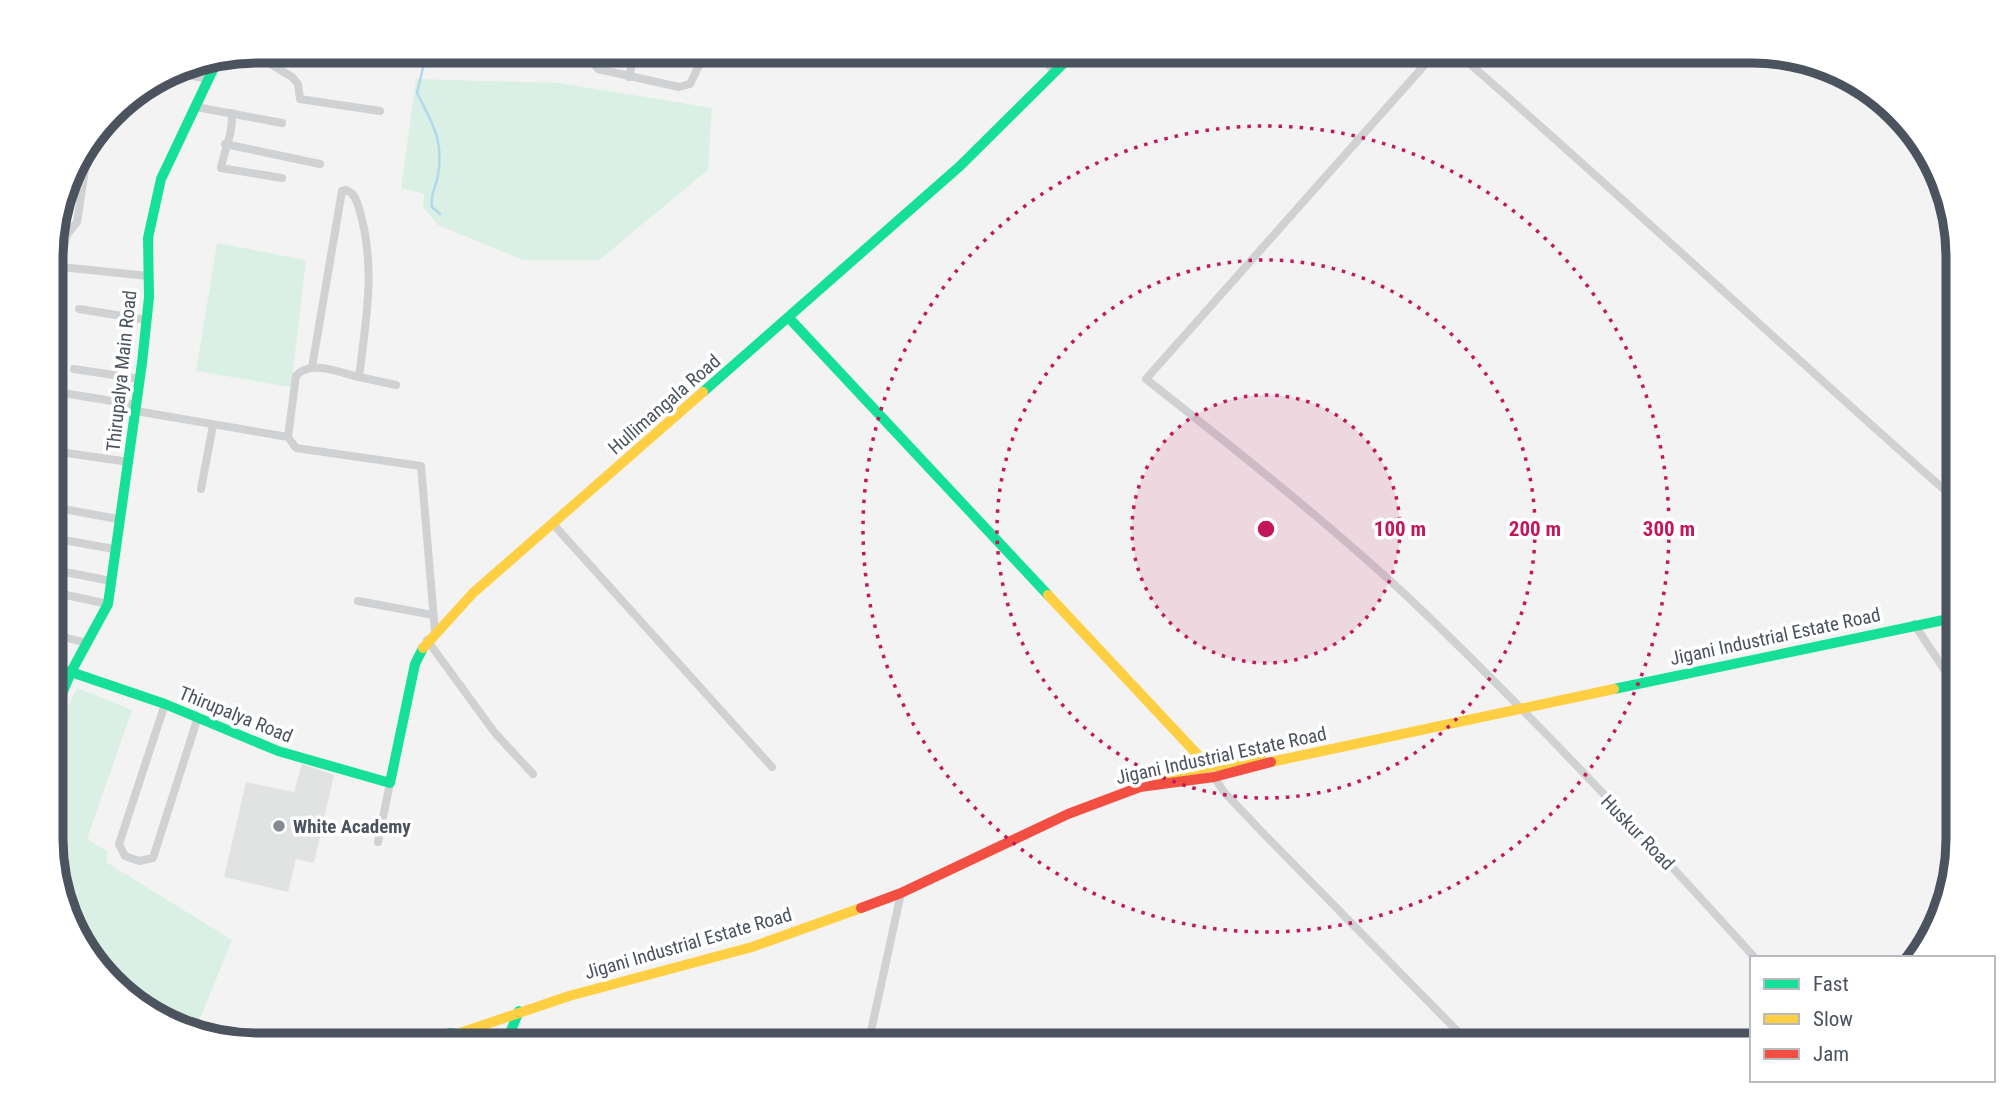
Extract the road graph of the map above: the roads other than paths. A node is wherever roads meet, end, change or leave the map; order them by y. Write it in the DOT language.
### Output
graph roads {
  1 [pos="268,63"];
  2 [pos="593,63"];
  3 [pos="632,63"];
  4 [pos="701,63"];
  5 [pos="1047,63"];
  6 [pos="1064,63"];
  7 [pos="1426,63"];
  8 [pos="1469,63"];
  9 [pos="213,68"];
  10 [pos="1055,72"];
  11 [pos="193,75"];
  12 [pos="629,77"];
  13 [pos="208,79"];
  14 [pos="196,107"];
  15 [pos="380,111"];
  16 [pos="231,113"];
  17 [pos="282,123"];
  18 [pos="225,144"];
  19 [pos="320,163"];
  20 [pos="85,167"];
  21 [pos="84,176"];
  22 [pos="282,178"];
  23 [pos="66,236"];
  24 [pos="63,255"];
  25 [pos="63,267"];
  26 [pos="148,276"];
  27 [pos="79,309"];
  28 [pos="789,318"];
  29 [pos="146,320"];
  30 [pos="312,367"];
  31 [pos="74,369"];
  32 [pos="359,377"];
  33 [pos="140,379"];
  34 [pos="396,385"];
  35 [pos="69,394"];
  36 [pos="137,408"];
  37 [pos="213,425"];
  38 [pos="288,437"];
  39 [pos="67,453"];
  40 [pos="129,461"];
  41 [pos="201,489"];
  42 [pos="1946,491"];
  43 [pos="63,509"];
  44 [pos="118,519"];
  45 [pos="553,524"];
  46 [pos="63,540"];
  47 [pos="114,549"];
  48 [pos="65,572"];
  49 [pos="111,581"];
  50 [pos="63,594"];
  51 [pos="358,601"];
  52 [pos="108,604"];
  53 [pos="433,615"];
  54 [pos="1946,619"];
  55 [pos="1914,624"];
  56 [pos="431,636"];
  57 [pos="63,637"];
  58 [pos="87,643"];
  59 [pos="63,672"];
  60 [pos="71,672"];
  61 [pos="1946,672"];
  62 [pos="63,691"];
  63 [pos="165,704"];
  64 [pos="1519,709"];
  65 [pos="198,717"];
  66 [pos="772,767"];
  67 [pos="1212,772"];
  68 [pos="533,774"];
  69 [pos="390,783"];
  70 [pos="378,842"];
  71 [pos="901,892"];
  72 [pos="1753,956"];
  73 [pos="519,1012"];
  74 [pos="460,1033"];
  75 [pos="510,1033"];
  76 [pos="871,1033"];
  77 [pos="1459,1033"];
  1 -- 15 [label="street"];
  2 -- 12 [label="street"];
  3 -- 12 [label="street"];
  4 -- 12 [label="street"];
  5 -- 10 [label="street"];
  6 -- 10 [label="street, Hullimangala Road"];
  7 -- 64 [label="street, Huskur Road"];
  8 -- 42 [label="street"];
  9 -- 13 [label="street, Thirupalya Main Road"];
  10 -- 28 [label="street, Hullimangala Road"];
  11 -- 13 [label="street"];
  13 -- 14 [label="street, Thirupalya Main Road"];
  14 -- 16 [label="street"];
  14 -- 26 [label="street, Thirupalya Main Road"];
  16 -- 17 [label="street"];
  16 -- 18 [label="street"];
  18 -- 19 [label="street"];
  18 -- 22 [label="street"];
  20 -- 21 [label="street"];
  21 -- 23 [label="street"];
  23 -- 24 [label="street"];
  25 -- 26 [label="street"];
  26 -- 29 [label="street, Thirupalya Main Road"];
  27 -- 29 [label="street"];
  28 -- 45 [label="street, Hullimangala Road"];
  28 -- 67 [label="street"];
  29 -- 33 [label="street, Thirupalya Main Road"];
  30 -- 32 [label="street"];
  30 -- 32 [label="street"];
  30 -- 38 [label="street"];
  31 -- 33 [label="street"];
  32 -- 34 [label="street"];
  33 -- 36 [label="street, Thirupalya Main Road"];
  35 -- 36 [label="street"];
  36 -- 37 [label="street"];
  36 -- 40 [label="street, Thirupalya Main Road"];
  37 -- 38 [label="street"];
  37 -- 41 [label="street"];
  38 -- 53 [label="street"];
  39 -- 40 [label="street"];
  40 -- 44 [label="street, Thirupalya Main Road"];
  43 -- 44 [label="street"];
  44 -- 47 [label="street, Thirupalya Main Road"];
  45 -- 56 [label="street, Hullimangala Road"];
  45 -- 66 [label="street"];
  46 -- 47 [label="street"];
  47 -- 49 [label="street, Thirupalya Main Road"];
  48 -- 49 [label="street"];
  49 -- 52 [label="street, Thirupalya Main Road"];
  50 -- 52 [label="street"];
  51 -- 53 [label="street"];
  52 -- 58 [label="street, Thirupalya Main Road"];
  53 -- 56 [label="street"];
  54 -- 55 [label="street, Jigani Industrial Estate Road"];
  55 -- 61 [label="street"];
  55 -- 64 [label="street, Jigani Industrial Estate Road"];
  56 -- 68 [label="street"];
  56 -- 69 [label="street, Hullimangala Road"];
  57 -- 58 [label="street"];
  58 -- 60 [label="street, Thirupalya Main Road"];
  59 -- 60 [label="street"];
  60 -- 62 [label="street, Thirupalya Main Road"];
  60 -- 63 [label="street, Thirupalya Road"];
  63 -- 65 [label="street, Thirupalya Road"];
  63 -- 65 [label="street"];
  64 -- 67 [label="street, Jigani Industrial Estate Road"];
  64 -- 72 [label="street, Huskur Road"];
  65 -- 69 [label="street, Thirupalya Road"];
  67 -- 71 [label="street, Jigani Industrial Estate Road"];
  67 -- 77 [label="street"];
  69 -- 70 [label="street, Hullimangala Road"];
  71 -- 73 [label="street, Jigani Industrial Estate Road"];
  71 -- 76 [label="street"];
  73 -- 74 [label="street, Jigani Industrial Estate Road"];
  73 -- 75 [label="street"];
}
